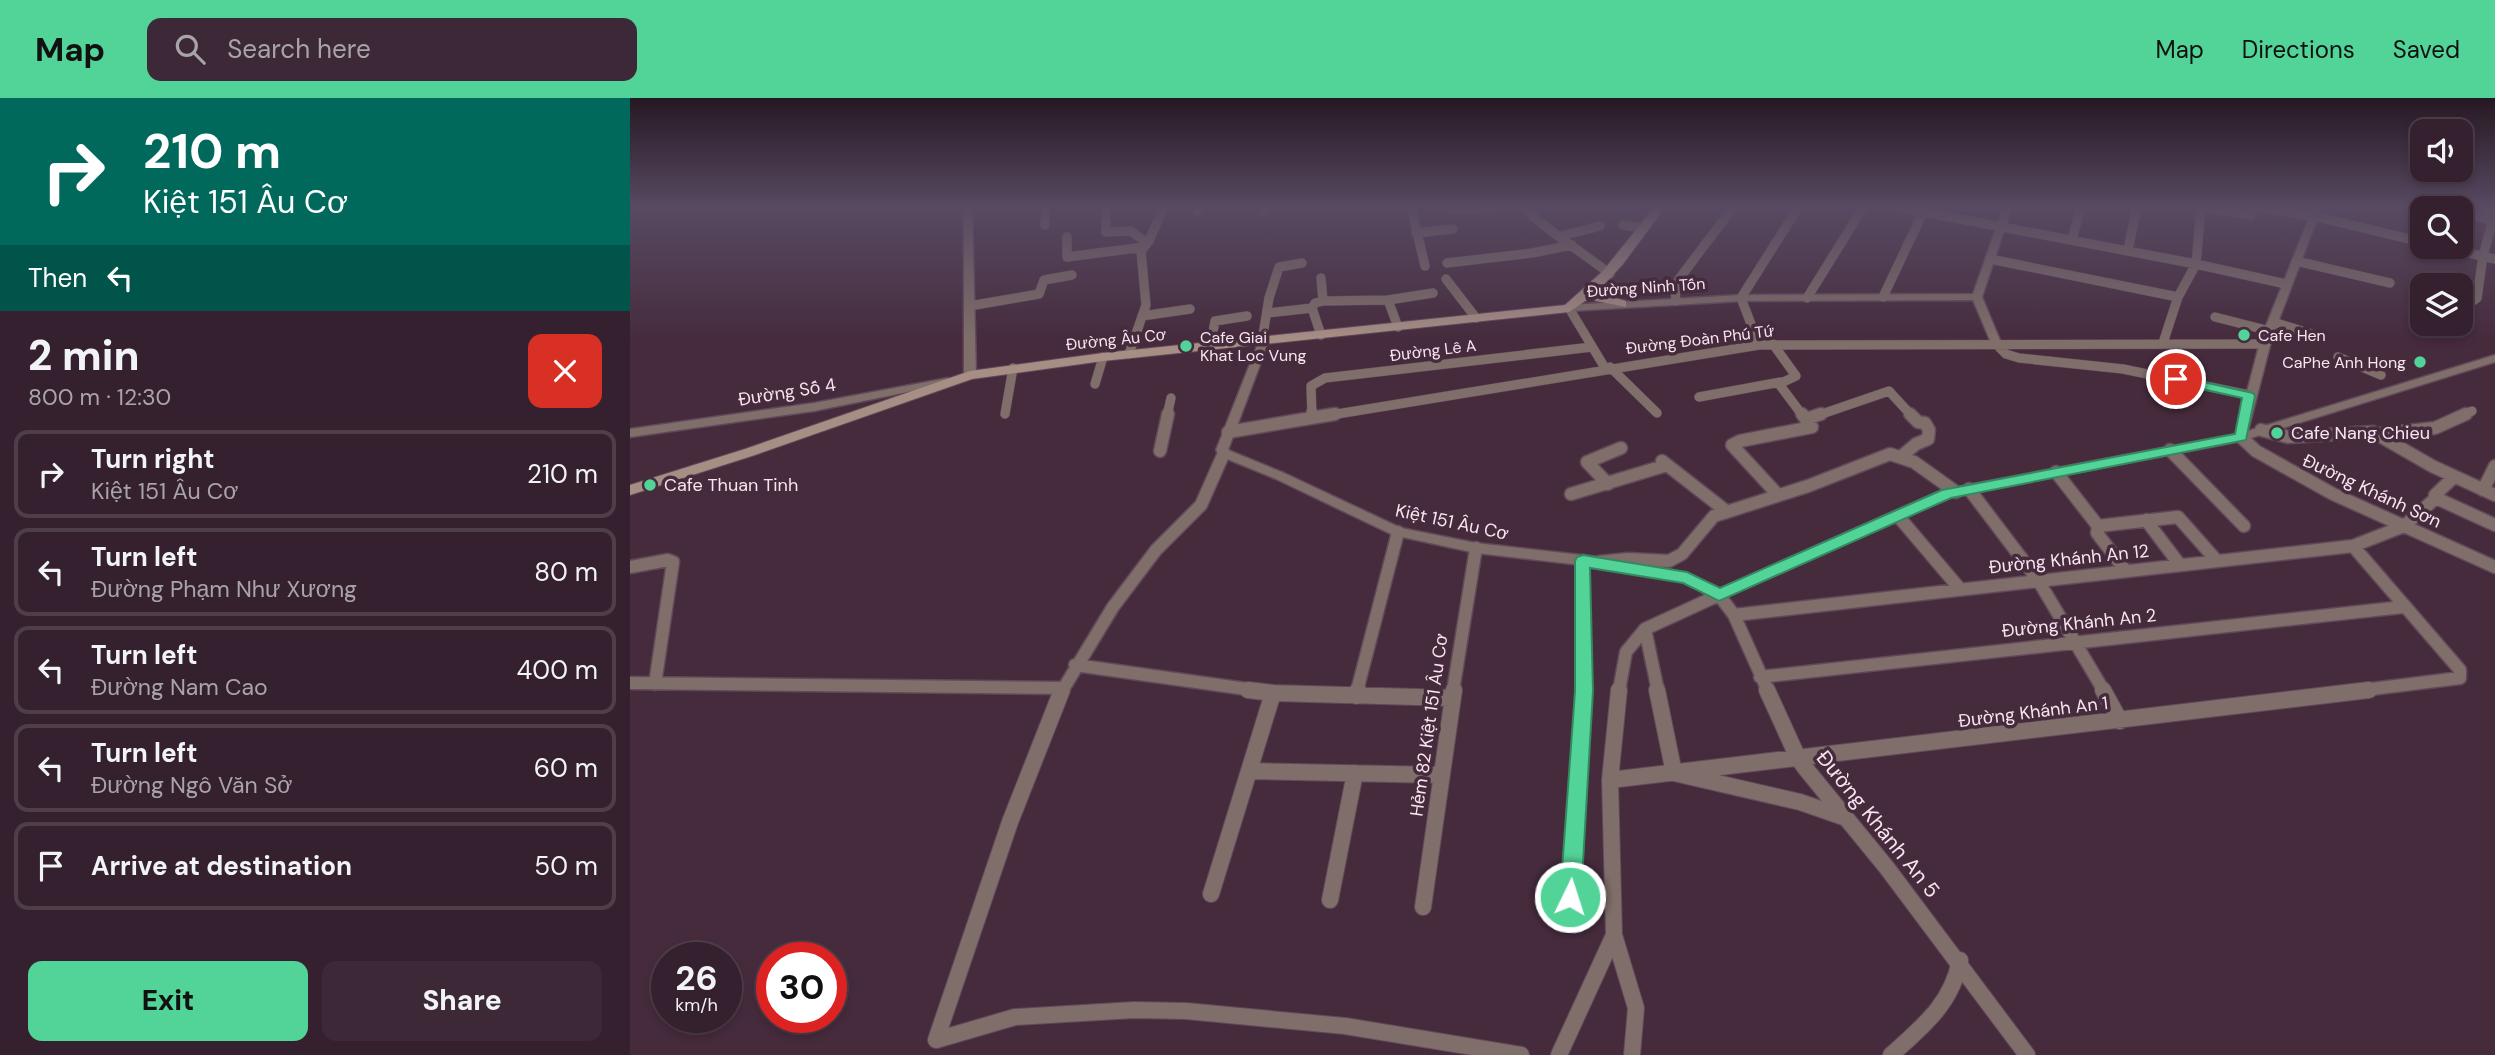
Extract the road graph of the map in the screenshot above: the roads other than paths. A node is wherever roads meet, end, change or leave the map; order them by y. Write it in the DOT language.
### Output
graph roads {
  1 [pos="968,251"];
  2 [pos="1067,251"];
  3 [pos="1108,251"];
  4 [pos="1141,251"];
  5 [pos="1421,251"];
  6 [pos="1533,251"];
  7 [pos="1579,251"];
  8 [pos="1627,251"];
  9 [pos="1700,251"];
  10 [pos="1771,251"];
  11 [pos="1836,251"];
  12 [pos="1905,251"];
  13 [pos="1993,251"];
  14 [pos="2131,251"];
  15 [pos="2197,251"];
  16 [pos="2300,251"];
  17 [pos="2485,251"];
  18 [pos="2473,254"];
  19 [pos="2483,256"];
  20 [pos="1990,259"];
  21 [pos="2495,259"];
  22 [pos="2296,261"];
  23 [pos="1302,263"];
  24 [pos="1447,263"];
  25 [pos="2196,264"];
  26 [pos="1425,266"];
  27 [pos="1610,274"];
  28 [pos="1072,275"];
  29 [pos="1321,278"];
  30 [pos="1446,278"];
  31 [pos="2390,283"];
  32 [pos="2286,284"];
  33 [pos="1593,291"];
  34 [pos="1433,293"];
  35 [pos="1977,297"];
  36 [pos="2178,297"];
  37 [pos="1741,298"];
  38 [pos="1807,298"];
  39 [pos="1883,298"];
  40 [pos="1388,300"];
  41 [pos="1323,301"];
  42 [pos="1676,301"];
  43 [pos="2473,303"];
  44 [pos="1621,304"];
  45 [pos="969,306"];
  46 [pos="1312,308"];
  47 [pos="1569,308"];
  48 [pos="1190,309"];
  49 [pos="1267,313"];
  50 [pos="1142,316"];
  51 [pos="1247,316"];
  52 [pos="2215,317"];
  53 [pos="1476,318"];
  54 [pos="1398,327"];
  55 [pos="2272,327"];
  56 [pos="1321,335"];
  57 [pos="2321,337"];
  58 [pos="1263,341"];
  59 [pos="1773,344"];
  60 [pos="2164,344"];
  61 [pos="2266,344"];
  62 [pos="1759,345"];
  63 [pos="1997,345"];
  64 [pos="1210,346"];
  65 [pos="1592,347"];
  66 [pos="1129,354"];
  67 [pos="1103,357"];
  68 [pos="2338,357"];
  69 [pos="2495,358"];
  70 [pos="1607,367"];
  71 [pos="1013,368"];
  72 [pos="2381,374"];
  73 [pos="970,375"];
  74 [pos="948,381"];
  75 [pos="1780,382"];
  76 [pos="1095,384"];
  77 [pos="2249,396"];
  78 [pos="1699,397"];
  79 [pos="1171,398"];
  80 [pos="2472,411"];
  81 [pos="1657,413"];
  82 [pos="1005,414"];
  83 [pos="1312,418"];
  84 [pos="1806,419"];
  85 [pos="2261,430"];
  86 [pos="1228,432"];
  87 [pos="630,433"];
  88 [pos="2378,434"];
  89 [pos="2241,437"];
  90 [pos="1621,448"];
  91 [pos="2170,450"];
  92 [pos="1160,451"];
  93 [pos="1224,453"];
  94 [pos="1902,456"];
  95 [pos="2495,466"];
  96 [pos="2056,472"];
  97 [pos="2454,477"];
  98 [pos="1608,484"];
  99 [pos="630,490"];
  100 [pos="1962,490"];
  101 [pos="2483,490"];
  102 [pos="1571,494"];
  103 [pos="1778,495"];
  104 [pos="2495,495"];
  105 [pos="2436,498"];
  106 [pos="1726,511"];
  107 [pos="1898,516"];
  108 [pos="2146,520"];
  109 [pos="2495,525"];
  110 [pos="2098,526"];
  111 [pos="2244,526"];
  112 [pos="2404,526"];
  113 [pos="1398,532"];
  114 [pos="2353,546"];
  115 [pos="1476,548"];
  116 [pos="1583,561"];
  117 [pos="2217,561"];
  118 [pos="1599,562"];
  119 [pos="2180,565"];
  120 [pos="630,567"];
  121 [pos="2495,567"];
  122 [pos="2125,570"];
  123 [pos="2038,580"];
  124 [pos="1960,589"];
  125 [pos="1719,595"];
  126 [pos="2403,607"];
  127 [pos="1734,615"];
  128 [pos="1645,629"];
  129 [pos="2076,641"];
  130 [pos="1075,665"];
  131 [pos="1760,677"];
  132 [pos="630,683"];
  133 [pos="655,684"];
  134 [pos="1063,688"];
  135 [pos="1273,693"];
  136 [pos="1356,696"];
  137 [pos="1452,698"];
  138 [pos="2120,721"];
  139 [pos="1798,758"];
  140 [pos="1250,771"];
  141 [pos="1354,773"];
  142 [pos="1674,773"];
  143 [pos="1440,775"];
  144 [pos="1609,780"];
  145 [pos="1847,819"];
  146 [pos="1211,894"];
  147 [pos="1330,900"];
  148 [pos="1423,907"];
  149 [pos="1569,923"];
  150 [pos="1614,935"];
  151 [pos="1960,960"];
  152 [pos="1521,1055"];
  153 [pos="1559,1055"];
  154 [pos="1632,1055"];
  155 [pos="1891,1055"];
  156 [pos="2027,1055"];
  1 -- 45 [label="street"];
  2 -- 3 [label="street"];
  4 -- 50 [label="street"];
  5 -- 26 [label="street"];
  6 -- 24 [label="street"];
  7 -- 27 [label="street"];
  8 -- 27 [label="main road, Đường Âu Cơ"];
  9 -- 42 [label="street"];
  10 -- 37 [label="street"];
  11 -- 38 [label="street"];
  12 -- 39 [label="street"];
  13 -- 20 [label="street"];
  14 -- 25 [label="street"];
  15 -- 25 [label="street"];
  16 -- 22 [label="street"];
  17 -- 19 [label="street"];
  18 -- 19 [label="street"];
  19 -- 21 [label="street"];
  19 -- 43 [label="street"];
  20 -- 35 [label="street"];
  20 -- 36 [label="street"];
  22 -- 31 [label="street"];
  22 -- 32 [label="street"];
  23 -- 49 [label="street"];
  25 -- 32 [label="street"];
  25 -- 36 [label="street"];
  27 -- 33 [label="main road, Đường Âu Cơ"];
  28 -- 45 [label="street"];
  29 -- 41 [label="street"];
  30 -- 53 [label="street"];
  32 -- 55 [label="street"];
  33 -- 44 [label="main road"];
  33 -- 47 [label="main road, Đường Âu Cơ"];
  34 -- 40 [label="street"];
  35 -- 39 [label="street, Đường Ninh Tốn"];
  35 -- 63 [label="street"];
  36 -- 60 [label="street"];
  37 -- 38 [label="street, Đường Ninh Tốn"];
  37 -- 42 [label="street, Đường Ninh Tốn"];
  37 -- 62 [label="street"];
  38 -- 39 [label="street, Đường Ninh Tốn"];
  40 -- 41 [label="street"];
  40 -- 54 [label="street"];
  41 -- 46 [label="street"];
  42 -- 44 [label="street, Đường Ninh Tốn"];
  44 -- 47 [label="street, Đường Ninh Tốn"];
  45 -- 73 [label="street"];
  46 -- 49 [label="street"];
  46 -- 56 [label="street"];
  47 -- 53 [label="main road, Đường Âu Cơ"];
  47 -- 65 [label="street"];
  48 -- 50 [label="street"];
  49 -- 58 [label="street"];
  50 -- 66 [label="street"];
  51 -- 64 [label="street"];
  52 -- 55 [label="street"];
  53 -- 54 [label="main road, Đường Âu Cơ"];
  54 -- 56 [label="main road, Đường Âu Cơ"];
  55 -- 57 [label="street"];
  55 -- 61 [label="street"];
  56 -- 58 [label="main road, Đường Âu Cơ"];
  58 -- 64 [label="main road, Đường Âu Cơ"];
  58 -- 86 [label="street"];
  59 -- 62 [label="street, Đường Đoàn Phú Tứ"];
  59 -- 63 [label="street, Đường Đoàn Phú Tứ"];
  59 -- 75 [label="street"];
  60 -- 61 [label="street, Đường Đoàn Phú Tứ"];
  60 -- 63 [label="street, Đường Đoàn Phú Tứ"];
  61 -- 77 [label="street"];
  62 -- 70 [label="street, Đường Đoàn Phú Tứ"];
  63 -- 77 [label="street"];
  64 -- 66 [label="main road, Đường Âu Cơ"];
  65 -- 70 [label="street"];
  65 -- 83 [label="street, Đường Lê A"];
  66 -- 67 [label="main road, Đường Âu Cơ"];
  67 -- 71 [label="main road, Đường Âu Cơ"];
  67 -- 76 [label="street"];
  68 -- 72 [label="street"];
  69 -- 85 [label="street"];
  70 -- 81 [label="street"];
  70 -- 83 [label="street, Đường Đoàn Phú Tứ"];
  71 -- 73 [label="main road, Đường Âu Cơ"];
  71 -- 82 [label="street"];
  73 -- 74 [label="main road, Đường Âu Cơ"];
  74 -- 87 [label="street, Đường Số 4"];
  74 -- 99 [label="main road, Đường Âu Cơ"];
  75 -- 78 [label="street"];
  75 -- 84 [label="street"];
  77 -- 89 [label="street"];
  79 -- 92 [label="street"];
  80 -- 88 [label="street"];
  83 -- 86 [label="street, Đường Đoàn Phú Tứ"];
  84 -- 94 [label="street"];
  84 -- 103 [label="street"];
  85 -- 88 [label="street"];
  85 -- 89 [label="street"];
  86 -- 93 [label="street"];
  88 -- 97 [label="street"];
  89 -- 91 [label="street"];
  89 -- 112 [label="street, Đường Khánh Sơn"];
  90 -- 98 [label="street"];
  91 -- 96 [label="street"];
  91 -- 111 [label="street"];
  93 -- 113 [label="street, Kiệt 151 Âu Cơ"];
  93 -- 130 [label="street"];
  94 -- 100 [label="street"];
  94 -- 103 [label="street"];
  95 -- 101 [label="street"];
  96 -- 100 [label="street"];
  96 -- 110 [label="street"];
  97 -- 101 [label="street"];
  97 -- 105 [label="street, Đường Khánh An 12"];
  98 -- 102 [label="street"];
  98 -- 106 [label="street"];
  100 -- 107 [label="street"];
  100 -- 123 [label="street"];
  101 -- 104 [label="street"];
  103 -- 106 [label="street"];
  105 -- 109 [label="street"];
  105 -- 112 [label="street, Đường Khánh An 12"];
  106 -- 118 [label="street"];
  107 -- 124 [label="street"];
  107 -- 125 [label="street"];
  108 -- 110 [label="street"];
  108 -- 117 [label="street"];
  108 -- 119 [label="street"];
  110 -- 122 [label="street"];
  112 -- 114 [label="street, Đường Khánh An 12"];
  112 -- 121 [label="street, Đường Khánh Sơn"];
  113 -- 115 [label="street, Kiệt 151 Âu Cơ"];
  113 -- 136 [label="street"];
  114 -- 117 [label="street, Đường Khánh An 12"];
  114 -- 126 [label="street"];
  115 -- 116 [label="street, Kiệt 151 Âu Cơ"];
  115 -- 137 [label="street, Hẻm 82 Kiệt 151 Âu Cơ"];
  116 -- 118 [label="street, Kiệt 151 Âu Cơ"];
  116 -- 149 [label="street"];
  117 -- 119 [label="street, Đường Khánh An 12"];
  118 -- 125 [label="street, Kiệt 151 Âu Cơ"];
  119 -- 122 [label="street, Đường Khánh An 12"];
  120 -- 133 [label="street"];
  122 -- 123 [label="street, Đường Khánh An 12"];
  123 -- 124 [label="street, Đường Khánh An 12"];
  123 -- 129 [label="street"];
  124 -- 127 [label="street, Đường Khánh An 12"];
  125 -- 127 [label="street, Đường Khánh An 5"];
  125 -- 128 [label="street"];
  126 -- 129 [label="street, Đường Khánh An 2"];
  126 -- 138 [label="street, Đường Khánh An 1"];
  127 -- 131 [label="street, Đường Khánh An 5"];
  128 -- 142 [label="street"];
  128 -- 144 [label="street"];
  129 -- 131 [label="street, Đường Khánh An 2"];
  129 -- 138 [label="street"];
  130 -- 134 [label="street"];
  130 -- 135 [label="street"];
  131 -- 139 [label="street, Đường Khánh An 5"];
  132 -- 133 [label="street"];
  133 -- 134 [label="street"];
  134 -- 152 [label="street"];
  135 -- 136 [label="street"];
  135 -- 140 [label="street"];
  136 -- 137 [label="street"];
  137 -- 143 [label="street, Hẻm 82 Kiệt 151 Âu Cơ"];
  138 -- 139 [label="street, Đường Khánh An 1"];
  139 -- 142 [label="street, Đường Khánh An 1"];
  139 -- 145 [label="street, Đường Khánh An 5"];
  140 -- 141 [label="street"];
  140 -- 146 [label="street"];
  141 -- 143 [label="street"];
  141 -- 147 [label="street"];
  142 -- 144 [label="street, Đường Khánh An 1"];
  142 -- 145 [label="street"];
  143 -- 148 [label="street, Hẻm 82 Kiệt 151 Âu Cơ"];
  144 -- 150 [label="street"];
  145 -- 151 [label="street, Đường Khánh An 5"];
  150 -- 153 [label="street"];
  150 -- 154 [label="street"];
  151 -- 155 [label="street"];
  151 -- 156 [label="street, Đường Khánh An 5"];
}
